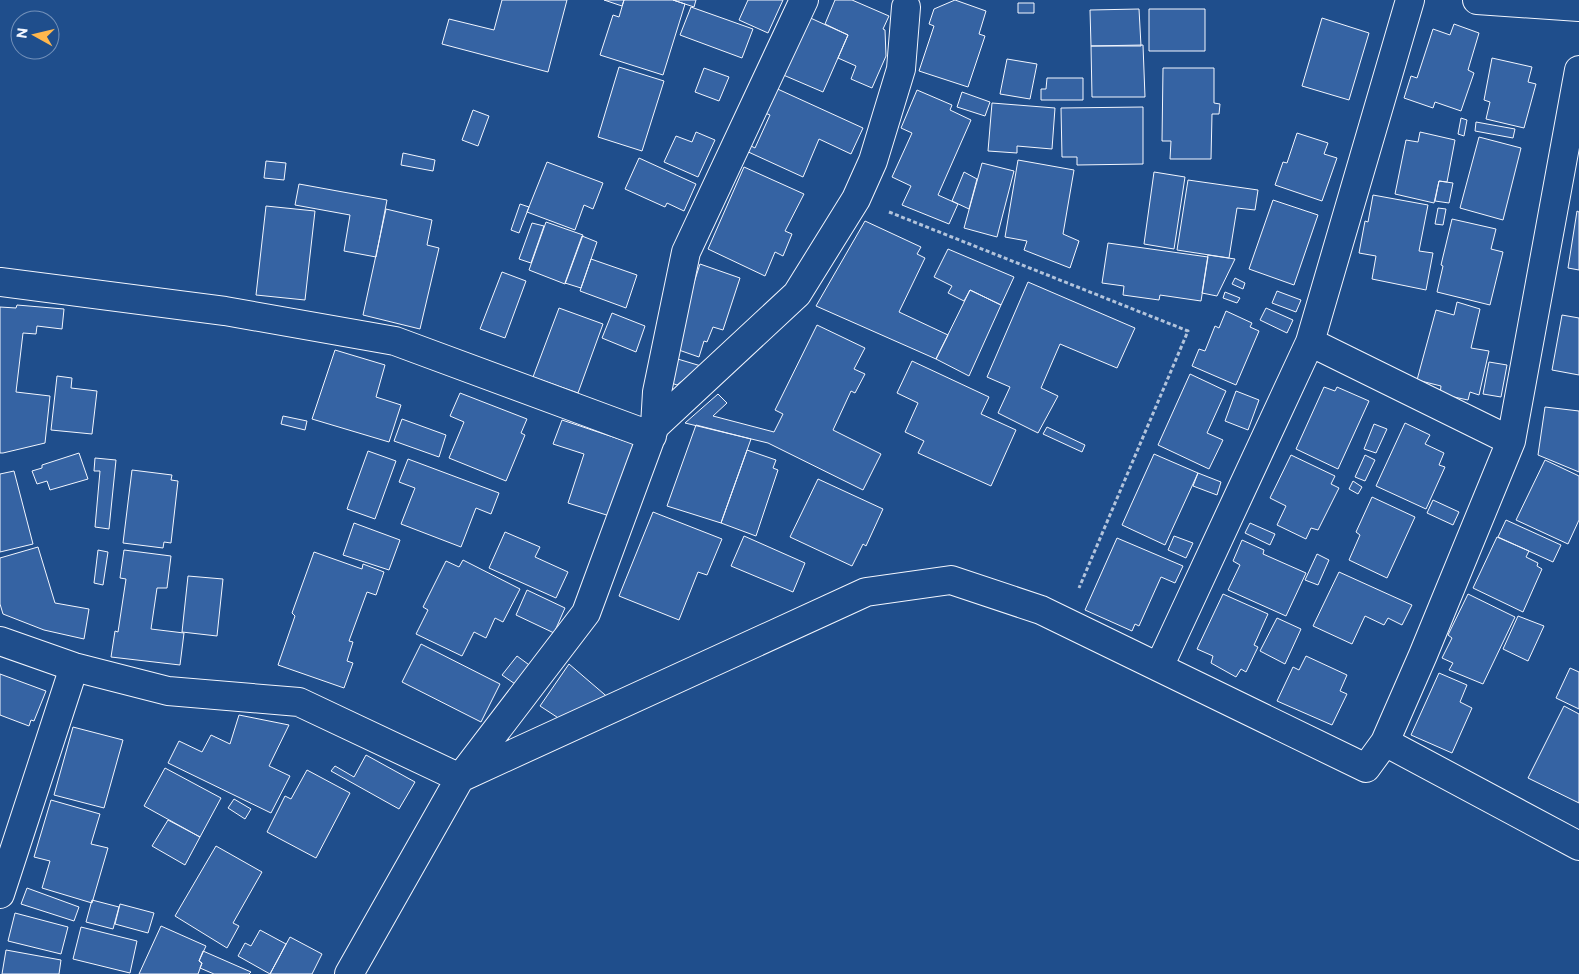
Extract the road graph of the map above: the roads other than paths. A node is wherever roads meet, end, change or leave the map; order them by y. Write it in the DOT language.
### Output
graph roads {
  1 [pos="804,0"];
  2 [pos="1410,0"];
  3 [pos="1477,0"];
  4 [pos="906,2"];
  5 [pos="1579,7"];
  6 [pos="1579,70"];
  7 [pos="0,282"];
  8 [pos="1310,342"];
  9 [pos="654,431"];
  10 [pos="1511,441"];
  11 [pos="0,641"];
  12 [pos="74,667"];
  13 [pos="1159,667"];
  14 [pos="1385,742"];
  15 [pos="460,778"];
  16 [pos="1579,846"];
  17 [pos="0,894"];
  18 [pos="350,974"];
  1 -- 9 [label="street"];
  2 -- 8 [label="street"];
  3 -- 5 [label="street"];
  4 -- 9 [label="street"];
  6 -- 10 [label="street"];
  7 -- 9 [label="street"];
  8 -- 10 [label="street"];
  8 -- 13 [label="street"];
  9 -- 15 [label="street"];
  10 -- 14 [label="street"];
  11 -- 12 [label="street"];
  12 -- 15 [label="street"];
  12 -- 17 [label="street"];
  13 -- 14 [label="street"];
  13 -- 15 [label="street"];
  14 -- 16 [label="street"];
  15 -- 18 [label="street"];
}
